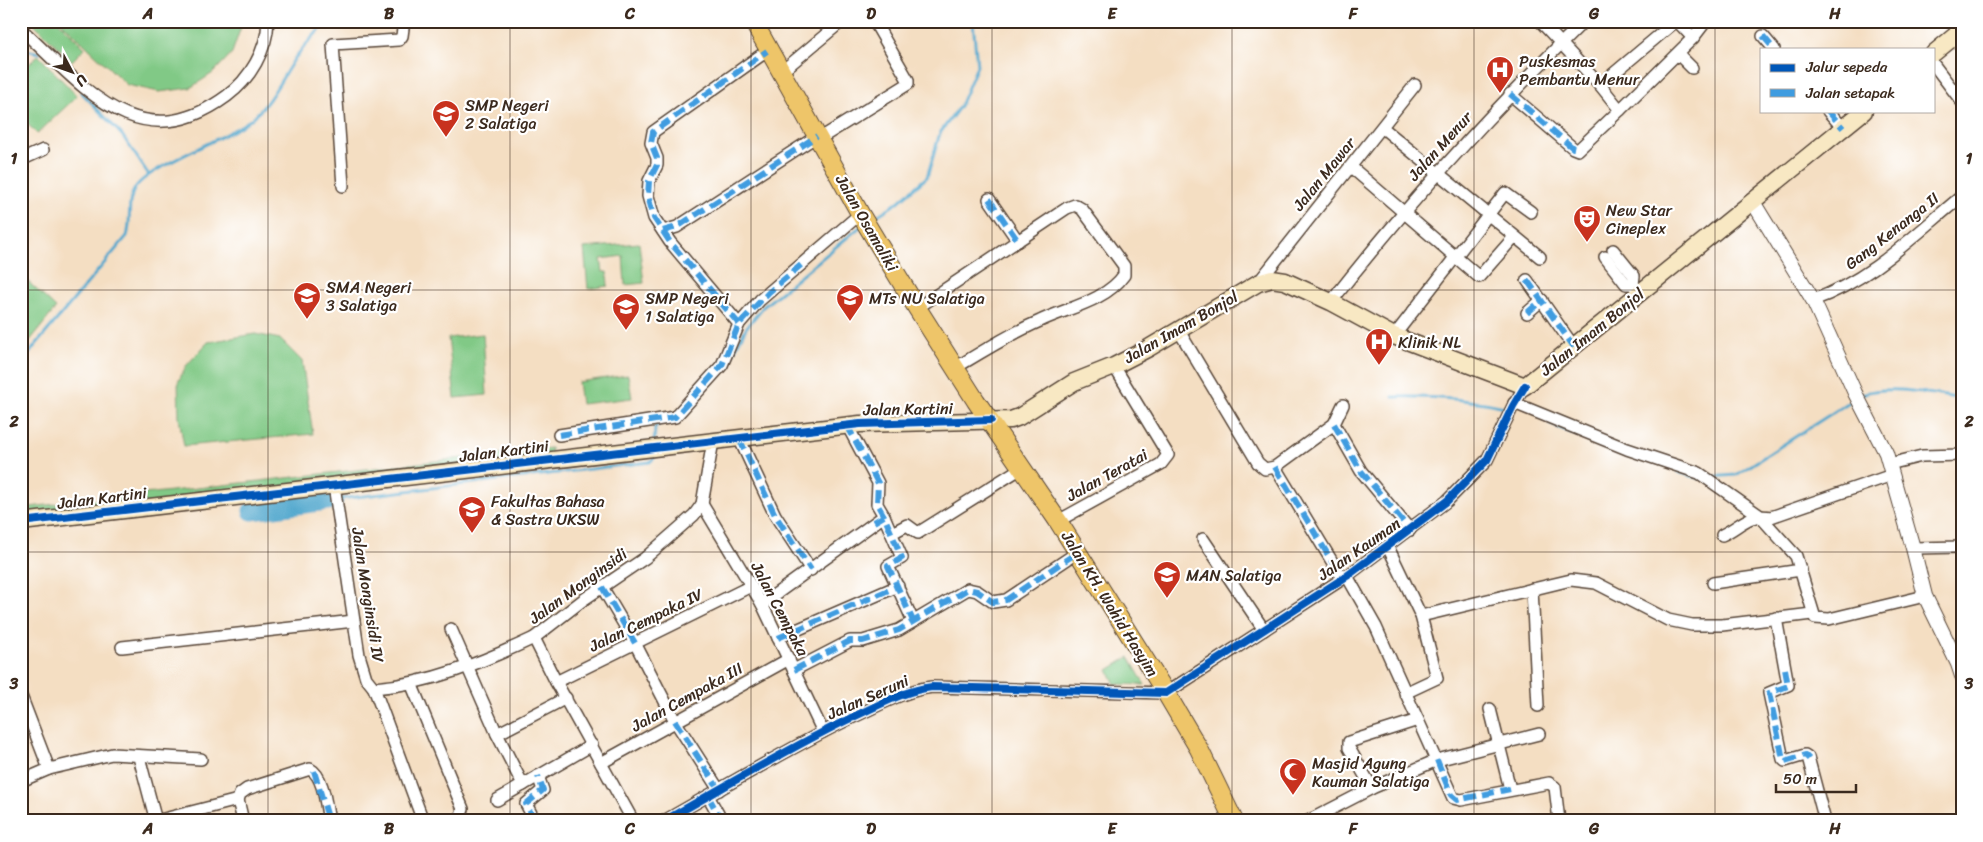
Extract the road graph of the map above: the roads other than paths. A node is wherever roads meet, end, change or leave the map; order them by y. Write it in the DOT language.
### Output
graph roads {
  1 [pos="268,21"];
  2 [pos="404,21"];
  3 [pos="752,21"];
  4 [pos="842,21"];
  5 [pos="874,21"];
  6 [pos="1540,21"];
  7 [pos="1584,21"];
  8 [pos="1676,21"];
  9 [pos="1706,21"];
  10 [pos="1958,28"];
  11 [pos="21,29"];
  12 [pos="1763,36"];
  13 [pos="1693,38"];
  14 [pos="1561,43"];
  15 [pos="1773,48"];
  16 [pos="767,51"];
  17 [pos="1936,51"];
  18 [pos="1678,54"];
  19 [pos="1936,67"];
  20 [pos="1692,68"];
  21 [pos="780,73"];
  22 [pos="1415,85"];
  23 [pos="1600,85"];
  24 [pos="1510,94"];
  25 [pos="1962,102"];
  26 [pos="1620,110"];
  27 [pos="1829,112"];
  28 [pos="1863,112"];
  29 [pos="1383,128"];
  30 [pos="1843,128"];
  31 [pos="818,137"];
  32 [pos="43,150"];
  33 [pos="21,160"];
  34 [pos="1351,167"];
  35 [pos="1437,174"];
  36 [pos="343,186"];
  37 [pos="1962,196"];
  38 [pos="989,198"];
  39 [pos="1753,202"];
  40 [pos="1531,212"];
  41 [pos="1404,213"];
  42 [pos="1488,215"];
  43 [pos="863,220"];
  44 [pos="663,231"];
  45 [pos="1514,237"];
  46 [pos="1018,241"];
  47 [pos="1609,254"];
  48 [pos="1455,257"];
  49 [pos="1540,257"];
  50 [pos="1527,280"];
  51 [pos="1258,283"];
  52 [pos="1636,289"];
  53 [pos="1542,300"];
  54 [pos="1812,300"];
  55 [pos="1331,302"];
  56 [pos="917,308"];
  57 [pos="1527,313"];
  58 [pos="739,324"];
  59 [pos="1179,331"];
  60 [pos="1394,336"];
  61 [pos="1574,347"];
  62 [pos="1114,366"];
  63 [pos="955,368"];
  64 [pos="1525,386"];
  65 [pos="1343,405"];
  66 [pos="1512,408"];
  67 [pos="990,420"];
  68 [pos="1334,424"];
  69 [pos="847,425"];
  70 [pos="559,436"];
  71 [pos="739,438"];
  72 [pos="714,440"];
  73 [pos="1962,455"];
  74 [pos="1023,467"];
  75 [pos="1275,467"];
  76 [pos="1891,469"];
  77 [pos="334,485"];
  78 [pos="702,504"];
  79 [pos="1759,515"];
  80 [pos="884,516"];
  81 [pos="1058,521"];
  82 [pos="21,522"];
  83 [pos="1410,530"];
  84 [pos="892,533"];
  85 [pos="1722,535"];
  86 [pos="1203,540"];
  87 [pos="1388,547"];
  88 [pos="1962,547"];
  89 [pos="1913,548"];
  90 [pos="1078,552"];
  91 [pos="811,570"];
  92 [pos="1801,570"];
  93 [pos="1344,577"];
  94 [pos="1713,583"];
  95 [pos="751,586"];
  96 [pos="898,586"];
  97 [pos="602,588"];
  98 [pos="1532,589"];
  99 [pos="1925,596"];
  100 [pos="762,604"];
  101 [pos="1812,614"];
  102 [pos="1421,616"];
  103 [pos="1776,618"];
  104 [pos="354,621"];
  105 [pos="913,621"];
  106 [pos="451,629"];
  107 [pos="1264,630"];
  108 [pos="534,638"];
  109 [pos="778,638"];
  110 [pos="635,644"];
  111 [pos="122,647"];
  112 [pos="789,659"];
  113 [pos="467,666"];
  114 [pos="1961,668"];
  115 [pos="794,670"];
  116 [pos="556,682"];
  117 [pos="411,683"];
  118 [pos="374,688"];
  119 [pos="1405,692"];
  120 [pos="1166,693"];
  121 [pos="21,696"];
  122 [pos="566,698"];
  123 [pos="1538,706"];
  124 [pos="1490,710"];
  125 [pos="1418,720"];
  126 [pos="675,721"];
  127 [pos="823,732"];
  128 [pos="497,734"];
  129 [pos="1539,734"];
  130 [pos="592,745"];
  131 [pos="1498,745"];
  132 [pos="139,757"];
  133 [pos="202,759"];
  134 [pos="1436,760"];
  135 [pos="601,763"];
  136 [pos="49,769"];
  137 [pos="538,776"];
  138 [pos="21,781"];
  139 [pos="523,784"];
  140 [pos="1372,788"];
  141 [pos="1510,789"];
  142 [pos="719,790"];
  143 [pos="708,796"];
  144 [pos="238,800"];
  145 [pos="497,800"];
  146 [pos="21,810"];
  147 [pos="161,820"];
  148 [pos="25,821"];
  149 [pos="243,821"];
  150 [pos="329,821"];
  151 [pos="422,821"];
  152 [pos="459,821"];
  153 [pos="535,821"];
  154 [pos="633,821"];
  155 [pos="664,821"];
  156 [pos="722,821"];
  157 [pos="1234,821"];
  158 [pos="1308,821"];
  159 [pos="1559,821"];
  160 [pos="1825,821"];
  1 -- 11 [label="street"];
  2 -- 36 [label="street"];
  3 -- 16 [label="main road, Jalan Osamaliki"];
  4 -- 21 [label="street"];
  5 -- 31 [label="street"];
  6 -- 14 [label="street"];
  7 -- 14 [label="street, Jalan Menur"];
  8 -- 13 [label="street"];
  8 -- 23 [label="street"];
  9 -- 13 [label="street"];
  10 -- 17 [label="main road"];
  12 -- 15 [label="street"];
  13 -- 18 [label="street"];
  14 -- 23 [label="street"];
  14 -- 24 [label="street, Jalan Menur"];
  16 -- 21 [label="main road, Jalan Osamaliki"];
  16 -- 44 [label="street"];
  18 -- 20 [label="street"];
  18 -- 26 [label="street"];
  19 -- 25 [label="street"];
  21 -- 31 [label="main road, Jalan Osamaliki"];
  22 -- 29 [label="street, Jalan Mawar"];
  23 -- 26 [label="street"];
  24 -- 26 [label="street"];
  24 -- 35 [label="street, Jalan Menur"];
  27 -- 30 [label="street"];
  28 -- 30 [label="main road, Jalan Imam Bonjol"];
  29 -- 34 [label="street, Jalan Mawar"];
  29 -- 35 [label="street"];
  30 -- 39 [label="main road, Jalan Imam Bonjol"];
  31 -- 43 [label="main road, Jalan Osamaliki"];
  31 -- 44 [label="street"];
  32 -- 33 [label="street"];
  34 -- 41 [label="street"];
  34 -- 51 [label="street, Jalan Mawar"];
  35 -- 41 [label="street, Jalan Menur"];
  35 -- 42 [label="street"];
  37 -- 54 [label="street, Gang Kenanga II"];
  38 -- 46 [label="street"];
  39 -- 52 [label="main road, Jalan Imam Bonjol"];
  39 -- 54 [label="street"];
  40 -- 42 [label="street"];
  41 -- 48 [label="street"];
  41 -- 55 [label="street, Jalan Menur"];
  42 -- 45 [label="street"];
  42 -- 48 [label="street"];
  43 -- 56 [label="main road, Jalan Osamaliki"];
  43 -- 58 [label="street"];
  44 -- 58 [label="street"];
  45 -- 48 [label="street"];
  45 -- 49 [label="street"];
  46 -- 56 [label="street"];
  46 -- 63 [label="street"];
  47 -- 52 [label="street"];
  48 -- 60 [label="street"];
  50 -- 53 [label="street"];
  51 -- 55 [label="main road, Jalan Imam Bonjol"];
  51 -- 59 [label="main road, Jalan Imam Bonjol"];
  52 -- 61 [label="main road, Jalan Imam Bonjol"];
  53 -- 57 [label="street"];
  53 -- 61 [label="street"];
  54 -- 76 [label="street"];
  55 -- 60 [label="main road, Jalan Imam Bonjol"];
  56 -- 63 [label="main road, Jalan Osamaliki"];
  58 -- 70 [label="street"];
  59 -- 62 [label="main road, Jalan Imam Bonjol"];
  59 -- 75 [label="street"];
  60 -- 64 [label="main road, Jalan Imam Bonjol"];
  61 -- 64 [label="main road, Jalan Imam Bonjol"];
  62 -- 67 [label="main road, Jalan Imam Bonjol"];
  62 -- 81 [label="street, Jalan Teratai"];
  63 -- 67 [label="main road, Jalan Osamaliki"];
  64 -- 66 [label="street, Jalan Kauman"];
  65 -- 68 [label="street"];
  66 -- 79 [label="street"];
  66 -- 83 [label="street, Jalan Kauman"];
  67 -- 69 [label="main road, Jalan Kartini"];
  67 -- 74 [label="main road, Jalan KH. Wahid Hasyim"];
  68 -- 75 [label="street"];
  68 -- 83 [label="street"];
  69 -- 71 [label="main road, Jalan Kartini"];
  69 -- 80 [label="street"];
  71 -- 72 [label="main road, Jalan Kartini"];
  71 -- 91 [label="street"];
  72 -- 77 [label="main road, Jalan Kartini"];
  72 -- 78 [label="street"];
  73 -- 76 [label="street"];
  74 -- 81 [label="main road, Jalan KH. Wahid Hasyim"];
  74 -- 84 [label="street"];
  75 -- 93 [label="street"];
  76 -- 79 [label="street"];
  76 -- 89 [label="street"];
  77 -- 82 [label="main road, Jalan Kartini"];
  77 -- 104 [label="street, Jalan Monginsidi IV"];
  78 -- 95 [label="street, Jalan Cempaka"];
  78 -- 97 [label="street, Jalan Monginsidi"];
  79 -- 85 [label="street"];
  79 -- 92 [label="street"];
  80 -- 84 [label="street"];
  80 -- 91 [label="street"];
  81 -- 90 [label="main road, Jalan KH. Wahid Hasyim"];
  83 -- 87 [label="street, Jalan Kauman"];
  84 -- 96 [label="street"];
  86 -- 107 [label="street"];
  87 -- 93 [label="street, Jalan Kauman"];
  87 -- 102 [label="street"];
  88 -- 89 [label="street"];
  89 -- 99 [label="street"];
  90 -- 105 [label="street"];
  90 -- 120 [label="main road, Jalan KH. Wahid Hasyim"];
  91 -- 100 [label="street"];
  92 -- 94 [label="street"];
  92 -- 101 [label="street"];
  93 -- 107 [label="street, Jalan Kauman"];
  93 -- 119 [label="street"];
  95 -- 100 [label="street, Jalan Cempaka"];
  95 -- 110 [label="street, Jalan Cempaka IV"];
  96 -- 105 [label="street"];
  96 -- 109 [label="street"];
  97 -- 108 [label="street, Jalan Monginsidi"];
  97 -- 110 [label="street"];
  98 -- 102 [label="street"];
  98 -- 103 [label="street"];
  98 -- 123 [label="street"];
  99 -- 101 [label="street"];
  99 -- 114 [label="street"];
  100 -- 109 [label="street, Jalan Cempaka"];
  101 -- 103 [label="street"];
  102 -- 119 [label="street"];
  103 -- 160 [label="street"];
  104 -- 111 [label="street"];
  104 -- 118 [label="street, Jalan Monginsidi IV"];
  105 -- 115 [label="street"];
  106 -- 113 [label="street"];
  107 -- 120 [label="street, Jalan Kauman"];
  108 -- 113 [label="street"];
  108 -- 116 [label="street, Jalan Monginsidi"];
  109 -- 112 [label="street, Jalan Cempaka"];
  110 -- 116 [label="street, Jalan Cempaka IV"];
  110 -- 126 [label="street"];
  112 -- 115 [label="street, Jalan Cempaka"];
  112 -- 126 [label="street, Jalan Cempaka III"];
  113 -- 117 [label="street"];
  113 -- 128 [label="street"];
  115 -- 127 [label="street, Jalan Cempaka"];
  116 -- 122 [label="street, Jalan Monginsidi"];
  117 -- 118 [label="street"];
  117 -- 152 [label="street"];
  118 -- 151 [label="street, Jalan Monginsidi IV"];
  119 -- 125 [label="street"];
  120 -- 127 [label="street, Jalan Seruni"];
  120 -- 157 [label="main road, Jalan KH. Wahid Hasyim"];
  121 -- 136 [label="street"];
  122 -- 128 [label="street"];
  122 -- 130 [label="street, Jalan Monginsidi"];
  124 -- 131 [label="street"];
  125 -- 134 [label="street"];
  125 -- 140 [label="street"];
  126 -- 135 [label="street, Jalan Cempaka III"];
  126 -- 142 [label="street"];
  127 -- 142 [label="street, Jalan Seruni"];
  128 -- 139 [label="street"];
  129 -- 131 [label="street"];
  130 -- 135 [label="street, Jalan Monginsidi"];
  130 -- 137 [label="street"];
  131 -- 134 [label="street"];
  131 -- 141 [label="street"];
  132 -- 133 [label="street"];
  132 -- 136 [label="street"];
  132 -- 147 [label="street"];
  134 -- 140 [label="street"];
  134 -- 141 [label="street"];
  135 -- 154 [label="street, Jalan Monginsidi"];
  136 -- 138 [label="street"];
  137 -- 139 [label="street"];
  137 -- 153 [label="street"];
  139 -- 145 [label="street"];
  140 -- 158 [label="street"];
  141 -- 159 [label="street"];
  142 -- 143 [label="street, Jalan Seruni"];
  143 -- 155 [label="street, Jalan Seruni"];
  143 -- 156 [label="street"];
  144 -- 147 [label="street"];
  144 -- 149 [label="street"];
  144 -- 150 [label="street"];
  146 -- 148 [label="street"];
}
